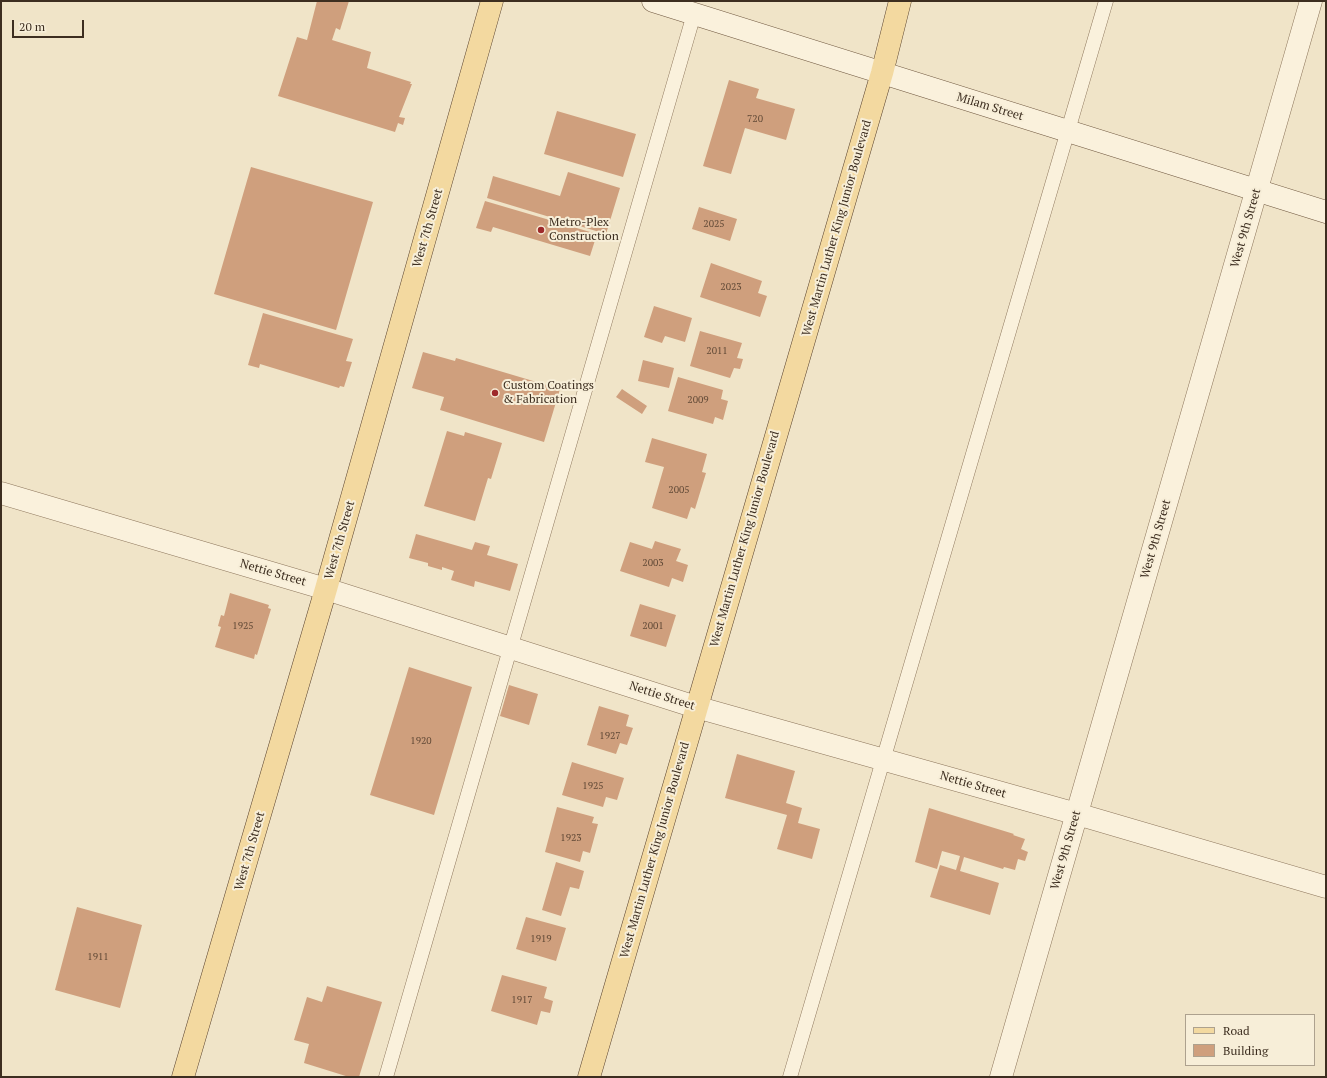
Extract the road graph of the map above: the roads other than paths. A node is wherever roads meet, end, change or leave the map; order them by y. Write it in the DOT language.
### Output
graph roads {
  1 [pos="492,1"];
  2 [pos="653,1"];
  3 [pos="900,1"];
  4 [pos="1106,1"];
  5 [pos="1311,1"];
  6 [pos="694,14"];
  7 [pos="882,73"];
  8 [pos="1067,131"];
  9 [pos="1256,190"];
  10 [pos="1326,212"];
  11 [pos="1,493"];
  12 [pos="326,588"];
  13 [pos="511,648"];
  14 [pos="696,707"];
  15 [pos="884,760"];
  16 [pos="1077,814"];
  17 [pos="1326,887"];
  18 [pos="183,1077"];
  19 [pos="386,1077"];
  20 [pos="589,1077"];
  21 [pos="790,1077"];
  22 [pos="1001,1077"];
  1 -- 12 [label="main road, West 7th Street"];
  2 -- 6 [label="street, Milam Street"];
  3 -- 7 [label="main road, West Martin Luther King Junior Boulevard"];
  4 -- 8 [label="lane"];
  5 -- 9 [label="street, West 9th Street"];
  6 -- 7 [label="street, Milam Street"];
  6 -- 13 [label="lane"];
  7 -- 8 [label="street, Milam Street"];
  7 -- 14 [label="main road, West Martin Luther King Junior Boulevard"];
  8 -- 9 [label="street, Milam Street"];
  8 -- 15 [label="lane"];
  9 -- 10 [label="street, Milam Street"];
  9 -- 16 [label="street, West 9th Street"];
  11 -- 12 [label="street, Nettie Street"];
  12 -- 13 [label="street, Nettie Street"];
  12 -- 18 [label="main road, West 7th Street"];
  13 -- 14 [label="street, Nettie Street"];
  13 -- 19 [label="lane"];
  14 -- 15 [label="street, Nettie Street"];
  14 -- 20 [label="main road, West Martin Luther King Junior Boulevard"];
  15 -- 16 [label="street, Nettie Street"];
  15 -- 21 [label="lane"];
  16 -- 17 [label="street, Nettie Street"];
  16 -- 22 [label="street, West 9th Street"];
}
